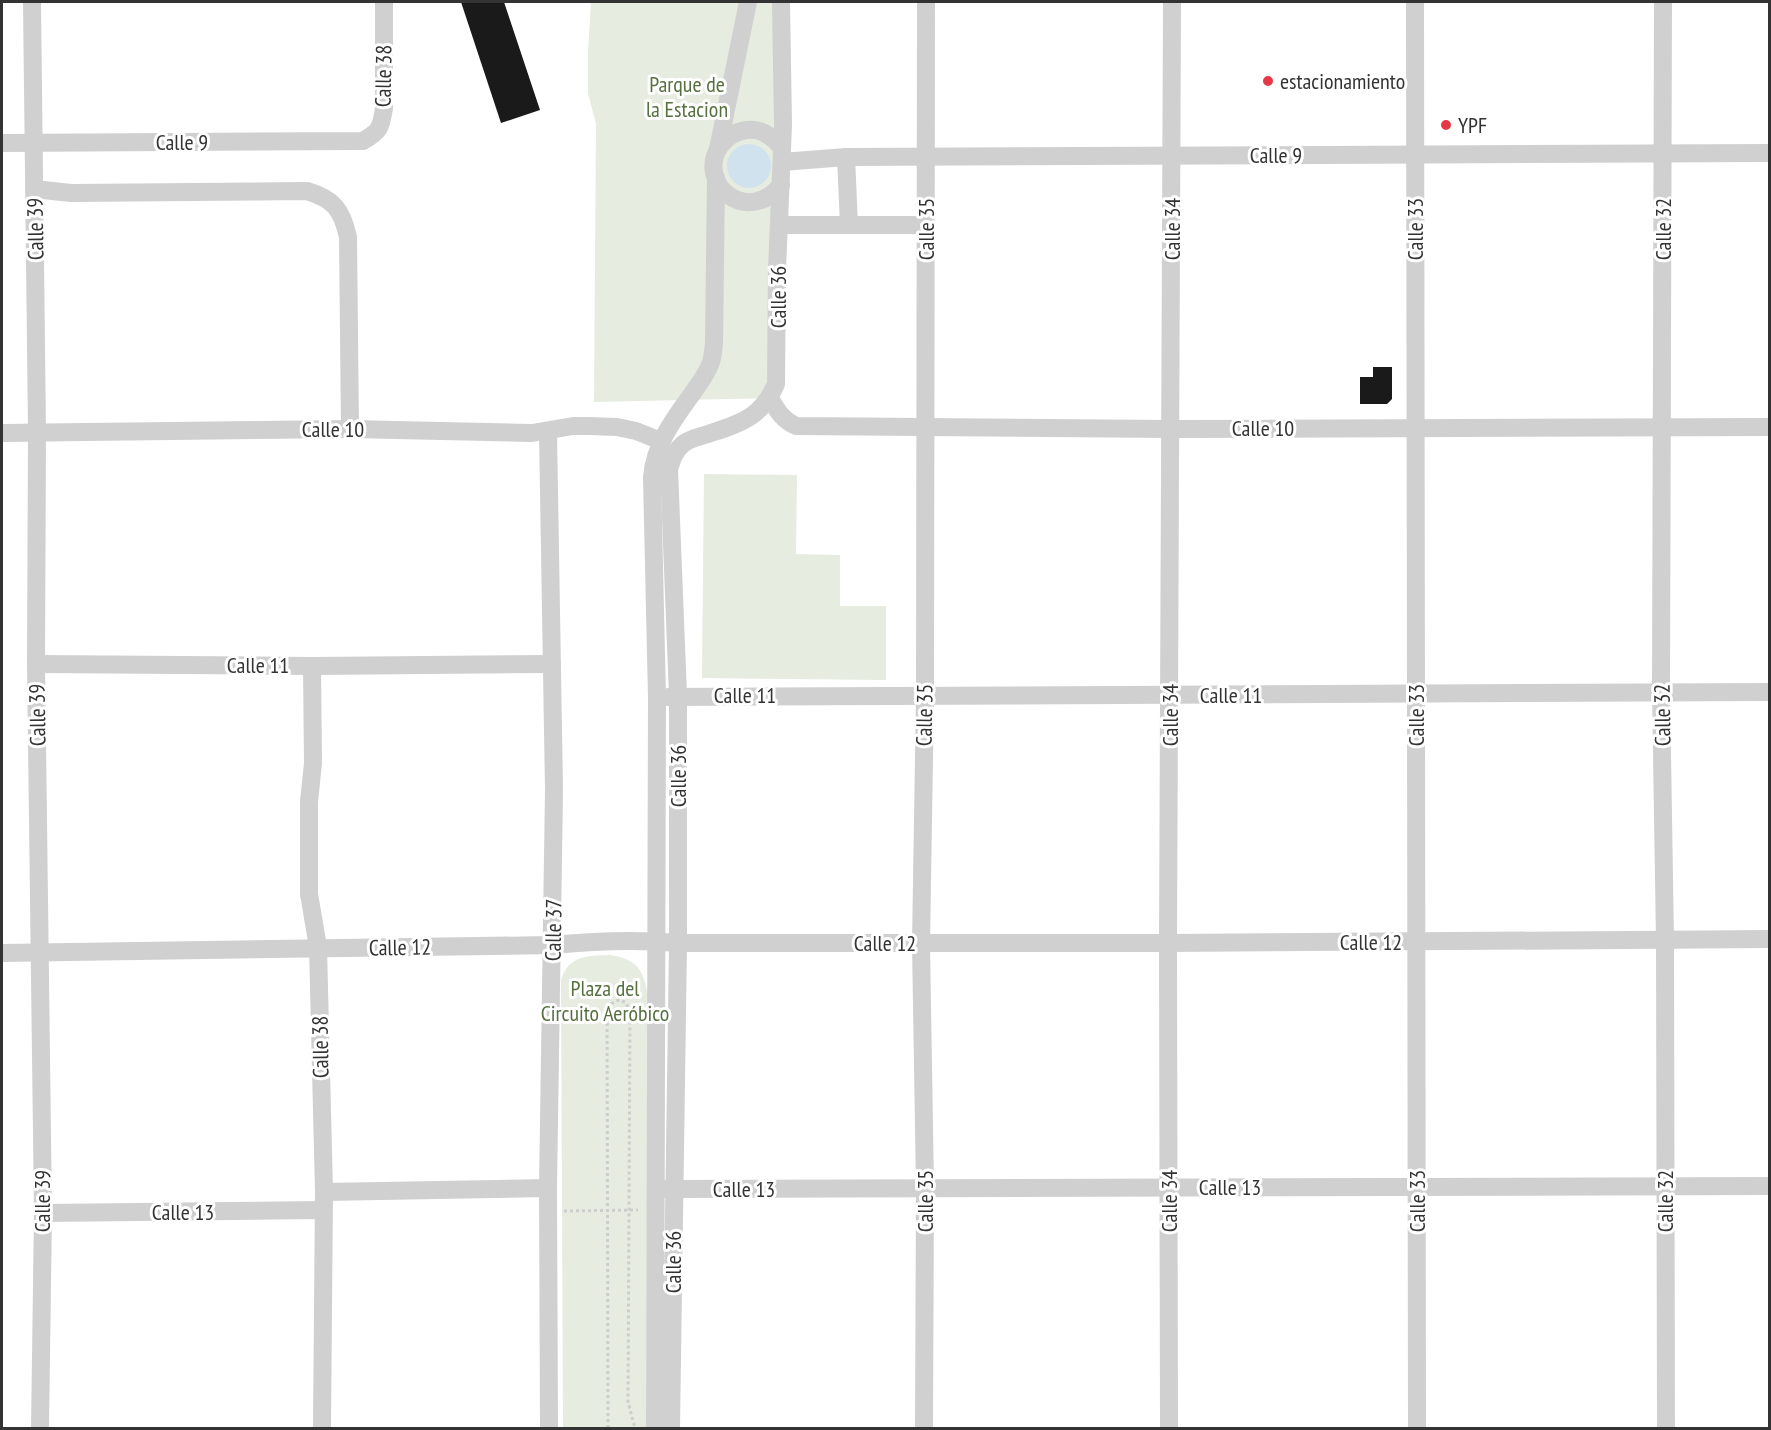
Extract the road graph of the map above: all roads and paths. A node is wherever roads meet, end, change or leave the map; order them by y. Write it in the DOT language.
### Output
graph roads {
  1 [pos="32,2"];
  2 [pos="384,2"];
  3 [pos="748,2"];
  4 [pos="781,2"];
  5 [pos="926,2"];
  6 [pos="1172,2"];
  7 [pos="1415,2"];
  8 [pos="1663,2"];
  9 [pos="363,141"];
  10 [pos="2,143"];
  11 [pos="33,143"];
  12 [pos="718,149"];
  13 [pos="1770,153"];
  14 [pos="1663,154"];
  15 [pos="782,155"];
  16 [pos="1172,155"];
  17 [pos="1415,155"];
  18 [pos="926,156"];
  19 [pos="846,157"];
  20 [pos="716,178"];
  21 [pos="782,185"];
  22 [pos="34,189"];
  23 [pos="779,225"];
  24 [pos="849,225"];
  25 [pos="926,225"];
  26 [pos="770,398"];
  27 [pos="925,426"];
  28 [pos="1416,427"];
  29 [pos="1663,427"];
  30 [pos="1770,427"];
  31 [pos="350,429"];
  32 [pos="1171,429"];
  33 [pos="37,431"];
  34 [pos="548,431"];
  35 [pos="2,433"];
  36 [pos="661,441"];
  37 [pos="36,664"];
  38 [pos="552,664"];
  39 [pos="312,666"];
  40 [pos="1662,692"];
  41 [pos="1770,692"];
  42 [pos="1416,693"];
  43 [pos="678,695"];
  44 [pos="925,695"];
  45 [pos="1170,695"];
  46 [pos="657,698"];
  47 [pos="1770,939"];
  48 [pos="1665,940"];
  49 [pos="657,941"];
  50 [pos="1416,941"];
  51 [pos="678,943"];
  52 [pos="921,943"];
  53 [pos="1168,943"];
  54 [pos="553,945"];
  55 [pos="318,947"];
  56 [pos="2,953"];
  57 [pos="41,953"];
  58 [pos="1417,1186"];
  59 [pos="1665,1186"];
  60 [pos="1770,1186"];
  61 [pos="1169,1187"];
  62 [pos="548,1188"];
  63 [pos="925,1188"];
  64 [pos="664,1189"];
  65 [pos="324,1192"];
  66 [pos="324,1210"];
  67 [pos="607,1210"];
  68 [pos="629,1210"];
  69 [pos="655,1210"];
  70 [pos="548,1211"];
  71 [pos="43,1213"];
  72 [pos="40,1428"];
  73 [pos="322,1428"];
  74 [pos="549,1428"];
  75 [pos="608,1428"];
  76 [pos="634,1428"];
  77 [pos="655,1428"];
  78 [pos="671,1428"];
  79 [pos="924,1428"];
  80 [pos="1169,1428"];
  81 [pos="1417,1428"];
  82 [pos="1665,1428"];
  1 -- 11 [label="street, Calle 39"];
  2 -- 9 [label="street, Calle 38"];
  3 -- 12 [label="street"];
  4 -- 15 [label="street"];
  5 -- 18 [label="street, Calle 35"];
  6 -- 16 [label="street, Calle 34"];
  7 -- 17 [label="street, Calle 33"];
  8 -- 14 [label="street, Calle 32"];
  9 -- 11 [label="street, Calle 9"];
  10 -- 11 [label="street, Calle 9"];
  11 -- 22 [label="street, Calle 39"];
  12 -- 15 [label="street"];
  12 -- 20 [label="street"];
  13 -- 14 [label="street, Calle 9"];
  14 -- 17 [label="street, Calle 9"];
  14 -- 29 [label="street, Calle 32"];
  15 -- 19 [label="street, Calle 9"];
  15 -- 21 [label="street"];
  16 -- 17 [label="street, Calle 9"];
  16 -- 18 [label="street, Calle 9"];
  16 -- 32 [label="street, Calle 34"];
  17 -- 28 [label="street, Calle 33"];
  18 -- 19 [label="street, Calle 9"];
  18 -- 25 [label="street, Calle 35"];
  19 -- 24 [label="street"];
  20 -- 21 [label="street"];
  20 -- 36 [label="street, Calle 36"];
  21 -- 23 [label="street, Calle 36"];
  22 -- 31 [label="street"];
  22 -- 33 [label="street, Calle 39"];
  23 -- 24 [label="street"];
  23 -- 26 [label="street, Calle 36"];
  24 -- 25 [label="street"];
  25 -- 27 [label="street, Calle 35"];
  26 -- 27 [label="street, Calle 10"];
  26 -- 43 [label="street, Calle 36"];
  27 -- 32 [label="street, Calle 10"];
  27 -- 44 [label="street, Calle 35"];
  28 -- 29 [label="street, Calle 10"];
  28 -- 32 [label="street, Calle 10"];
  28 -- 42 [label="street, Calle 33"];
  29 -- 30 [label="street, Calle 10"];
  29 -- 40 [label="street, Calle 32"];
  31 -- 33 [label="street, Calle 10"];
  31 -- 34 [label="street, Calle 10"];
  32 -- 45 [label="street, Calle 34"];
  33 -- 35 [label="street, Calle 10"];
  33 -- 37 [label="street, Calle 39"];
  34 -- 36 [label="street, Calle 10"];
  34 -- 38 [label="street, Calle 37"];
  36 -- 46 [label="street, Calle 36"];
  37 -- 39 [label="street, Calle 11"];
  37 -- 57 [label="street, Calle 39"];
  38 -- 39 [label="street, Calle 11"];
  38 -- 54 [label="street, Calle 37"];
  39 -- 55 [label="street, Calle 38"];
  40 -- 41 [label="street, Calle 11"];
  40 -- 42 [label="street, Calle 11"];
  40 -- 48 [label="street, Calle 32"];
  42 -- 45 [label="street, Calle 11"];
  42 -- 50 [label="street, Calle 33"];
  43 -- 44 [label="street, Calle 11"];
  43 -- 46 [label="street, Calle 11"];
  43 -- 51 [label="street, Calle 36"];
  44 -- 45 [label="street, Calle 11"];
  44 -- 52 [label="street, Calle 35"];
  45 -- 53 [label="street, Calle 34"];
  46 -- 49 [label="street, Calle 36"];
  47 -- 48 [label="street, Calle 12"];
  48 -- 50 [label="street, Calle 12"];
  48 -- 59 [label="street, Calle 32"];
  49 -- 51 [label="street, Calle 12"];
  49 -- 54 [label="street, Calle 12"];
  49 -- 64 [label="street, Calle 36"];
  50 -- 53 [label="street, Calle 12"];
  50 -- 58 [label="street, Calle 33"];
  51 -- 52 [label="street, Calle 12"];
  51 -- 64 [label="street, Calle 36"];
  52 -- 53 [label="street, Calle 12"];
  52 -- 63 [label="street, Calle 35"];
  53 -- 61 [label="street, Calle 34"];
  54 -- 55 [label="street, Calle 12"];
  54 -- 62 [label="street, Calle 37"];
  55 -- 57 [label="street, Calle 12"];
  55 -- 65 [label="street, Calle 38"];
  56 -- 57 [label="street, Calle 12"];
  57 -- 71 [label="street, Calle 39"];
  58 -- 59 [label="street, Calle 13"];
  58 -- 61 [label="street, Calle 13"];
  58 -- 81 [label="street, Calle 33"];
  59 -- 60 [label="street, Calle 13"];
  59 -- 82 [label="street, Calle 32"];
  61 -- 63 [label="street, Calle 13"];
  61 -- 80 [label="street, Calle 34"];
  62 -- 65 [label="street"];
  62 -- 70 [label="street, Calle 37"];
  63 -- 64 [label="street, Calle 13"];
  63 -- 79 [label="street, Calle 35"];
  64 -- 69 [label="street, Calle 36"];
  64 -- 78 [label="street, Calle 36"];
  65 -- 66 [label="street, Calle 38"];
  66 -- 71 [label="street, Calle 13"];
  66 -- 73 [label="street, Calle 38"];
  67 -- 68 [label="path"];
  67 -- 68 [label="path"];
  67 -- 70 [label="path"];
  67 -- 75 [label="path"];
  68 -- 69 [label="path"];
  68 -- 76 [label="path"];
  69 -- 77 [label="street, Calle 36"];
  70 -- 74 [label="street, Calle 37"];
  71 -- 72 [label="street, Calle 39"];
}
